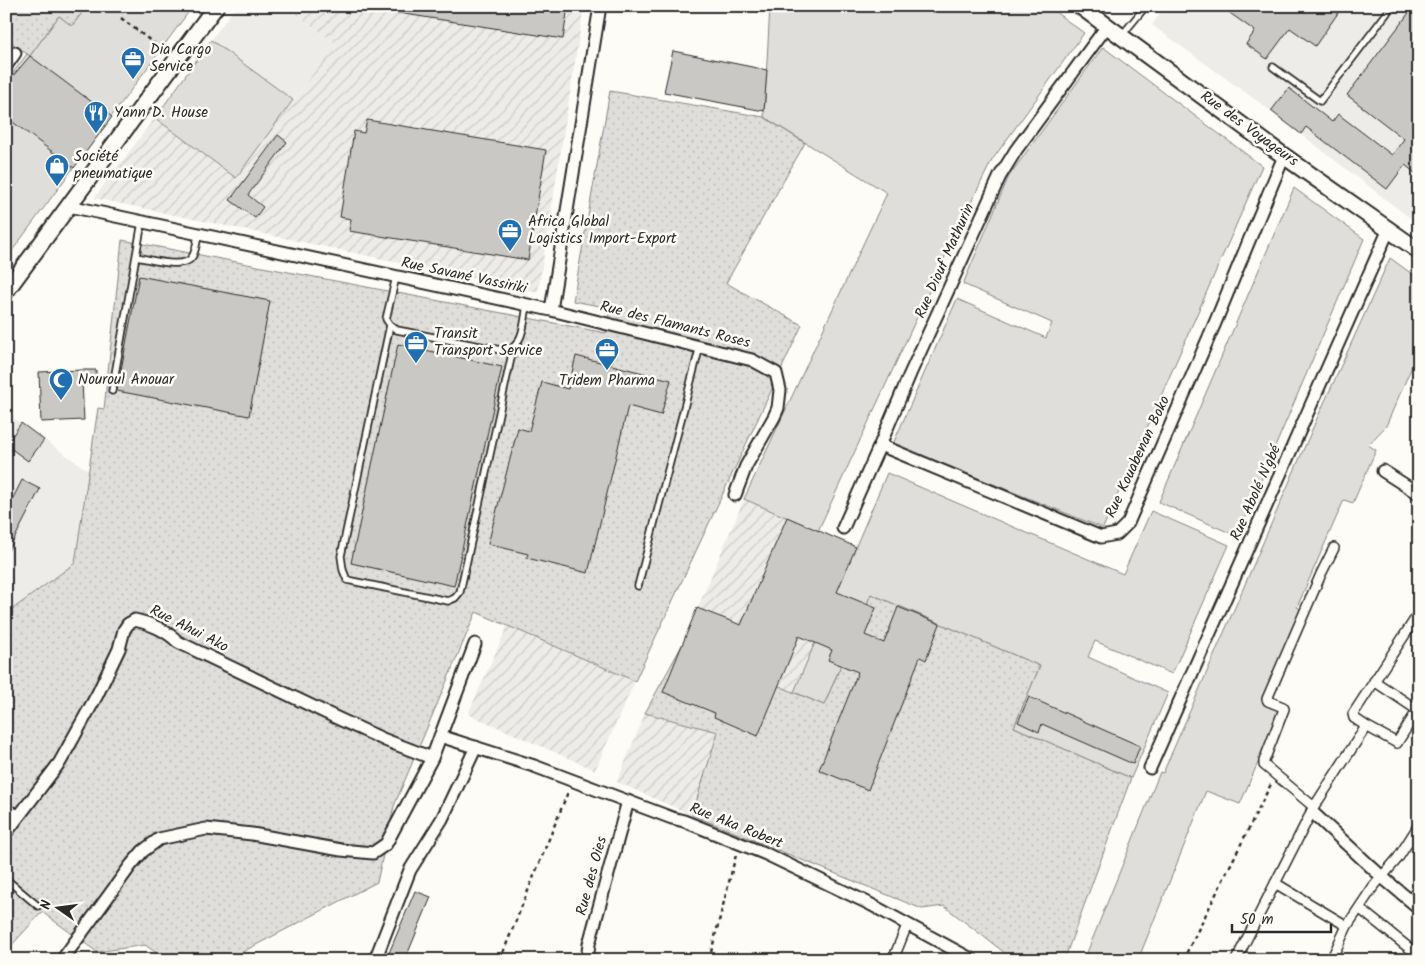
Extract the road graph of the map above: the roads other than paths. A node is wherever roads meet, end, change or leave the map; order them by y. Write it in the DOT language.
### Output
graph roads {
  1 [pos="216,6"];
  2 [pos="600,6"];
  3 [pos="1080,6"];
  4 [pos="1146,6"];
  5 [pos="1390,6"];
  6 [pos="1107,26"];
  7 [pos="1122,36"];
  8 [pos="15,54"];
  9 [pos="6,66"];
  10 [pos="1273,67"];
  11 [pos="1284,156"];
  12 [pos="69,206"];
  13 [pos="142,222"];
  14 [pos="1389,229"];
  15 [pos="198,234"];
  16 [pos="1419,251"];
  17 [pos="136,257"];
  18 [pos="396,277"];
  19 [pos="6,291"];
  20 [pos="527,305"];
  21 [pos="551,310"];
  22 [pos="390,325"];
  23 [pos="700,346"];
  24 [pos="513,349"];
  25 [pos="112,391"];
  26 [pos="880,445"];
  27 [pos="1383,471"];
  28 [pos="1419,494"];
  29 [pos="735,495"];
  30 [pos="843,528"];
  31 [pos="1334,548"];
  32 [pos="638,586"];
  33 [pos="1419,613"];
  34 [pos="1415,627"];
  35 [pos="475,644"];
  36 [pos="1374,681"];
  37 [pos="1418,710"];
  38 [pos="1366,726"];
  39 [pos="440,736"];
  40 [pos="476,747"];
  41 [pos="432,758"];
  42 [pos="1150,768"];
  43 [pos="628,801"];
  44 [pos="1313,809"];
  45 [pos="6,810"];
  46 [pos="18,816"];
  47 [pos="1419,825"];
  48 [pos="6,833"];
  49 [pos="1416,836"];
  50 [pos="1382,877"];
  51 [pos="6,879"];
  52 [pos="1275,883"];
  53 [pos="38,906"];
  54 [pos="1359,908"];
  55 [pos="1419,908"];
  56 [pos="907,925"];
  57 [pos="1347,926"];
  58 [pos="1419,956"];
  59 [pos="62,960"];
  60 [pos="375,960"];
  61 [pos="586,960"];
  62 [pos="893,960"];
  63 [pos="973,960"];
  64 [pos="1236,960"];
  65 [pos="1331,960"];
  1 -- 12 [label="street"];
  2 -- 21 [label="street"];
  3 -- 6 [label="street, Rue des Voyageurs"];
  4 -- 7 [label="lane"];
  5 -- 10 [label="lane"];
  6 -- 7 [label="street, Rue des Voyageurs"];
  6 -- 26 [label="street, Rue Diouf Mathurin"];
  7 -- 11 [label="street, Rue des Voyageurs"];
  8 -- 9 [label="street"];
  11 -- 14 [label="street, Rue des Voyageurs"];
  11 -- 26 [label="street, Rue Kouabenan Boko"];
  12 -- 13 [label="street, Rue Savané Vassiriki"];
  12 -- 19 [label="street"];
  13 -- 15 [label="street, Rue Savané Vassiriki"];
  13 -- 17 [label="lane"];
  14 -- 16 [label="street, Rue des Voyageurs"];
  14 -- 42 [label="street, Rue Abolé N'gbé"];
  15 -- 17 [label="lane"];
  15 -- 18 [label="street, Rue Savané Vassiriki"];
  17 -- 25 [label="lane"];
  18 -- 20 [label="street, Rue Savané Vassiriki"];
  18 -- 22 [label="lane"];
  20 -- 21 [label="street, Rue Savané Vassiriki"];
  20 -- 24 [label="lane"];
  21 -- 23 [label="street, Rue des Flamants Roses"];
  22 -- 24 [label="lane"];
  22 -- 24 [label="lane"];
  23 -- 29 [label="street, Rue des Flamants Roses"];
  23 -- 32 [label="lane"];
  26 -- 30 [label="street, Rue Diouf Mathurin"];
  27 -- 28 [label="street"];
  31 -- 44 [label="street"];
  33 -- 34 [label="street"];
  34 -- 36 [label="street"];
  35 -- 39 [label="street"];
  36 -- 37 [label="street"];
  36 -- 38 [label="street"];
  37 -- 38 [label="street"];
  38 -- 44 [label="street"];
  39 -- 40 [label="street, Rue Aka Robert"];
  39 -- 41 [label="street"];
  40 -- 43 [label="street, Rue Aka Robert"];
  40 -- 60 [label="street"];
  41 -- 46 [label="street, Rue Ahui Ako"];
  41 -- 59 [label="street"];
  43 -- 56 [label="street, Rue Aka Robert"];
  43 -- 61 [label="street, Rue des Oies"];
  44 -- 50 [label="street"];
  44 -- 52 [label="street"];
  45 -- 46 [label="street"];
  46 -- 48 [label="street, Rue Ahui Ako"];
  47 -- 49 [label="street"];
  49 -- 50 [label="street"];
  50 -- 54 [label="street"];
  50 -- 55 [label="street"];
  51 -- 53 [label="lane"];
  52 -- 57 [label="street"];
  52 -- 64 [label="street"];
  54 -- 57 [label="street"];
  54 -- 58 [label="street"];
  56 -- 62 [label="street"];
  56 -- 63 [label="street, Rue Aka Robert"];
  57 -- 65 [label="street"];
}
